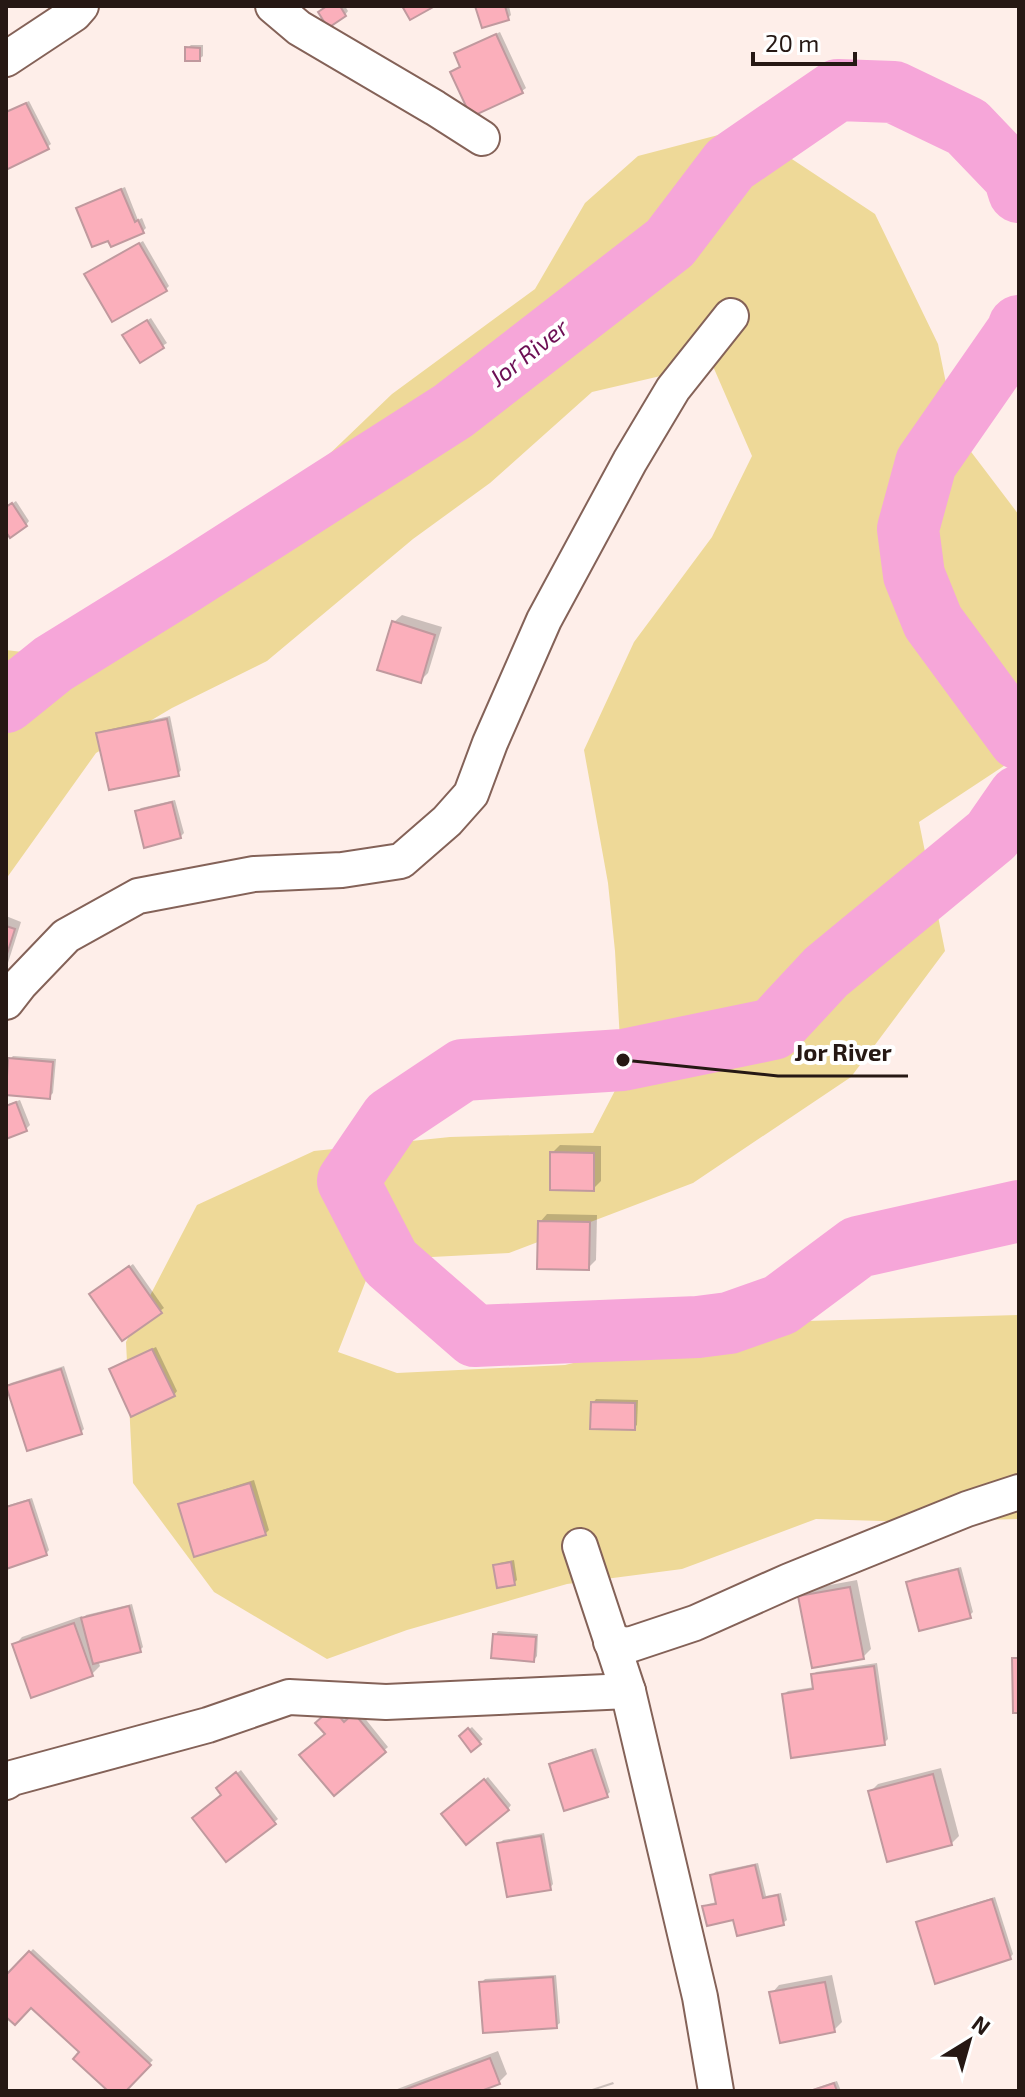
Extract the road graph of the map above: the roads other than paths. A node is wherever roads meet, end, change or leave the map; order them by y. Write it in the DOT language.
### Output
graph roads {
  1 [pos="81,6"];
  2 [pos="273,6"];
  3 [pos="6,59"];
  4 [pos="482,138"];
  5 [pos="731,316"];
  6 [pos="6,1002"];
  7 [pos="1019,1492"];
  8 [pos="580,1546"];
  9 [pos="611,1642"];
  10 [pos="628,1691"];
  11 [pos="6,1782"];
  12 [pos="716,2091"];
  1 -- 3 [label="street"];
  2 -- 4 [label="street"];
  5 -- 6 [label="street"];
  7 -- 9 [label="street"];
  8 -- 9 [label="street"];
  9 -- 10 [label="street"];
  10 -- 11 [label="street"];
  10 -- 12 [label="street"];
}
